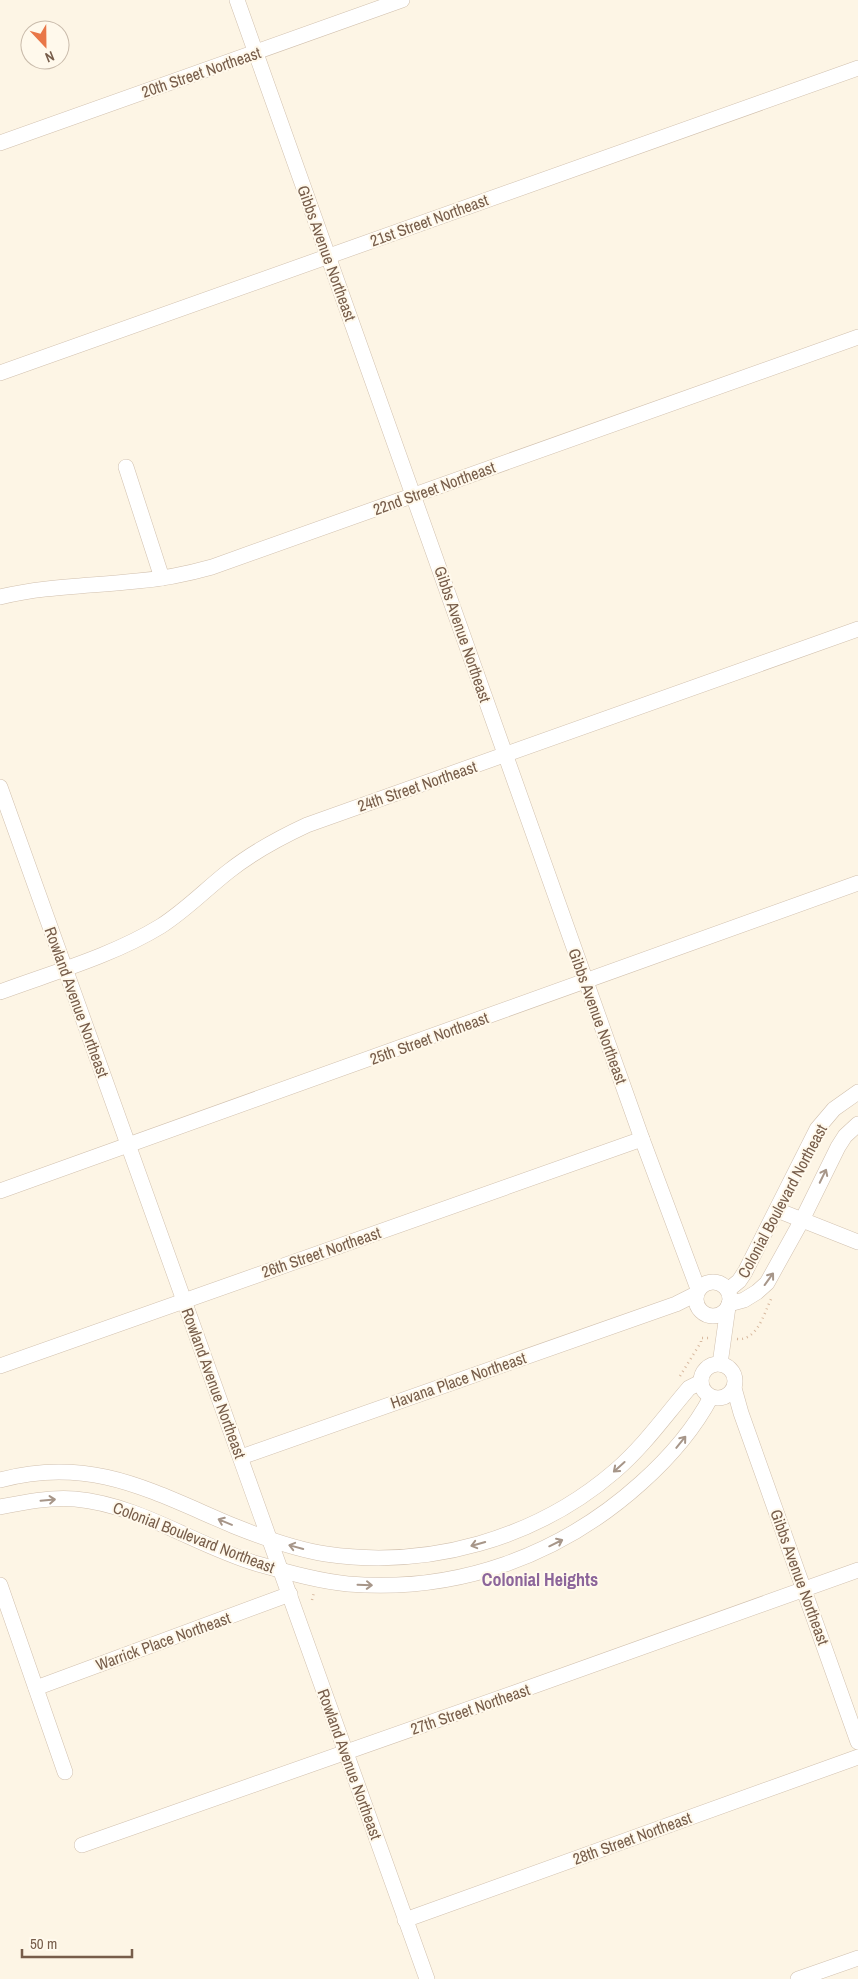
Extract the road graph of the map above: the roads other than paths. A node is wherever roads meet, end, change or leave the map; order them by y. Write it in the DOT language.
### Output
graph roads {
  1 [pos="237,0"];
  2 [pos="402,0"];
  3 [pos="256,52"];
  4 [pos="858,68"];
  5 [pos="0,143"];
  6 [pos="328,257"];
  7 [pos="858,337"];
  8 [pos="0,373"];
  9 [pos="126,467"];
  10 [pos="414,495"];
  11 [pos="162,578"];
  12 [pos="0,597"];
  13 [pos="858,629"];
  14 [pos="506,755"];
  15 [pos="0,789"];
  16 [pos="858,883"];
  17 [pos="64,968"];
  18 [pos="586,982"];
  19 [pos="0,992"];
  20 [pos="858,1092"];
  21 [pos="858,1124"];
  22 [pos="642,1139"];
  23 [pos="129,1146"];
  24 [pos="0,1191"];
  25 [pos="777,1210"];
  26 [pos="802,1220"];
  27 [pos="858,1242"];
  28 [pos="699,1293"];
  29 [pos="185,1300"];
  30 [pos="726,1304"];
  31 [pos="715,1365"];
  32 [pos="0,1366"];
  33 [pos="701,1382"];
  34 [pos="734,1388"];
  35 [pos="717,1398"];
  36 [pos="741,1413"];
  37 [pos="241,1457"];
  38 [pos="0,1480"];
  39 [pos="0,1507"];
  40 [pos="520,1530"];
  41 [pos="270,1540"];
  42 [pos="531,1554"];
  43 [pos="281,1570"];
  44 [pos="858,1570"];
  45 [pos="0,1585"];
  46 [pos="804,1589"];
  47 [pos="290,1594"];
  48 [pos="36,1688"];
  49 [pos="858,1742"];
  50 [pos="346,1752"];
  51 [pos="858,1757"];
  52 [pos="65,1772"];
  53 [pos="82,1845"];
  54 [pos="406,1920"];
  55 [pos="858,1958"];
  56 [pos="427,1979"];
  57 [pos="798,1979"];
  1 -- 3 [label="street, Gibbs Avenue Northeast"];
  2 -- 3 [label="street, 20th Street Northeast"];
  3 -- 5 [label="street, 20th Street Northeast"];
  3 -- 6 [label="street, Gibbs Avenue Northeast"];
  4 -- 6 [label="street, 21st Street Northeast"];
  6 -- 8 [label="street, 21st Street Northeast"];
  6 -- 10 [label="street, Gibbs Avenue Northeast"];
  7 -- 10 [label="street, 22nd Street Northeast"];
  9 -- 11 [label="street"];
  10 -- 11 [label="street, 22nd Street Northeast"];
  10 -- 14 [label="street, Gibbs Avenue Northeast"];
  11 -- 12 [label="street, 22nd Street Northeast"];
  13 -- 14 [label="street, 24th Street Northeast"];
  14 -- 17 [label="street, 24th Street Northeast"];
  14 -- 18 [label="street, Gibbs Avenue Northeast"];
  15 -- 17 [label="street, Rowland Avenue Northeast"];
  16 -- 18 [label="street, 25th Street Northeast"];
  17 -- 19 [label="street, 24th Street Northeast"];
  17 -- 23 [label="street, Rowland Avenue Northeast"];
  18 -- 22 [label="street, Gibbs Avenue Northeast"];
  18 -- 23 [label="street, 25th Street Northeast"];
  20 -- 25 [label="street, Colonial Boulevard Northeast"];
  26 -- 21 [label="street, Colonial Boulevard Northeast, one-way"];
  22 -- 28 [label="street, Gibbs Avenue Northeast"];
  22 -- 29 [label="street, 26th Street Northeast"];
  23 -- 24 [label="street, 25th Street Northeast"];
  23 -- 29 [label="street, Rowland Avenue Northeast"];
  25 -- 26 [label="street"];
  25 -- 30 [label="street, Colonial Boulevard Northeast"];
  26 -- 27 [label="street"];
  30 -- 26 [label="street, Colonial Boulevard Northeast, one-way"];
  28 -- 30 [label="street, Colonial Boulevard Northeast"];
  28 -- 30 [label="street"];
  28 -- 37 [label="street, Havana Place Northeast"];
  29 -- 32 [label="street, 26th Street Northeast"];
  29 -- 37 [label="street, Rowland Avenue Northeast"];
  30 -- 31 [label="street"];
  31 -- 33 [label="street, Colonial Boulevard Northeast"];
  31 -- 34 [label="street"];
  33 -- 35 [label="street"];
  33 -- 40 [label="street, Colonial Boulevard Northeast, one-way"];
  34 -- 35 [label="street, Colonial Boulevard Northeast"];
  34 -- 36 [label="street, Gibbs Avenue Northeast"];
  35 -- 36 [label="street"];
  42 -- 35 [label="street, Colonial Boulevard Northeast, one-way"];
  36 -- 46 [label="street, Gibbs Avenue Northeast"];
  37 -- 41 [label="street, Rowland Avenue Northeast"];
  41 -- 38 [label="street, Colonial Boulevard Northeast, one-way"];
  39 -- 43 [label="street, Colonial Boulevard Northeast, one-way"];
  40 -- 41 [label="street, Colonial Boulevard Northeast, one-way"];
  40 -- 42 [label="street"];
  41 -- 43 [label="street, Rowland Avenue Northeast"];
  43 -- 42 [label="street, Colonial Boulevard Northeast, one-way"];
  43 -- 47 [label="street, Rowland Avenue Northeast"];
  44 -- 46 [label="street, 27th Street Northeast"];
  45 -- 48 [label="street"];
  46 -- 49 [label="street, Gibbs Avenue Northeast"];
  46 -- 50 [label="street, 27th Street Northeast"];
  47 -- 48 [label="street, Warrick Place Northeast"];
  47 -- 50 [label="street, Rowland Avenue Northeast"];
  48 -- 52 [label="street"];
  50 -- 53 [label="street, 27th Street Northeast"];
  50 -- 54 [label="street, Rowland Avenue Northeast"];
  51 -- 54 [label="street, 28th Street Northeast"];
  54 -- 56 [label="street, Rowland Avenue Northeast"];
  55 -- 57 [label="street"];
}
